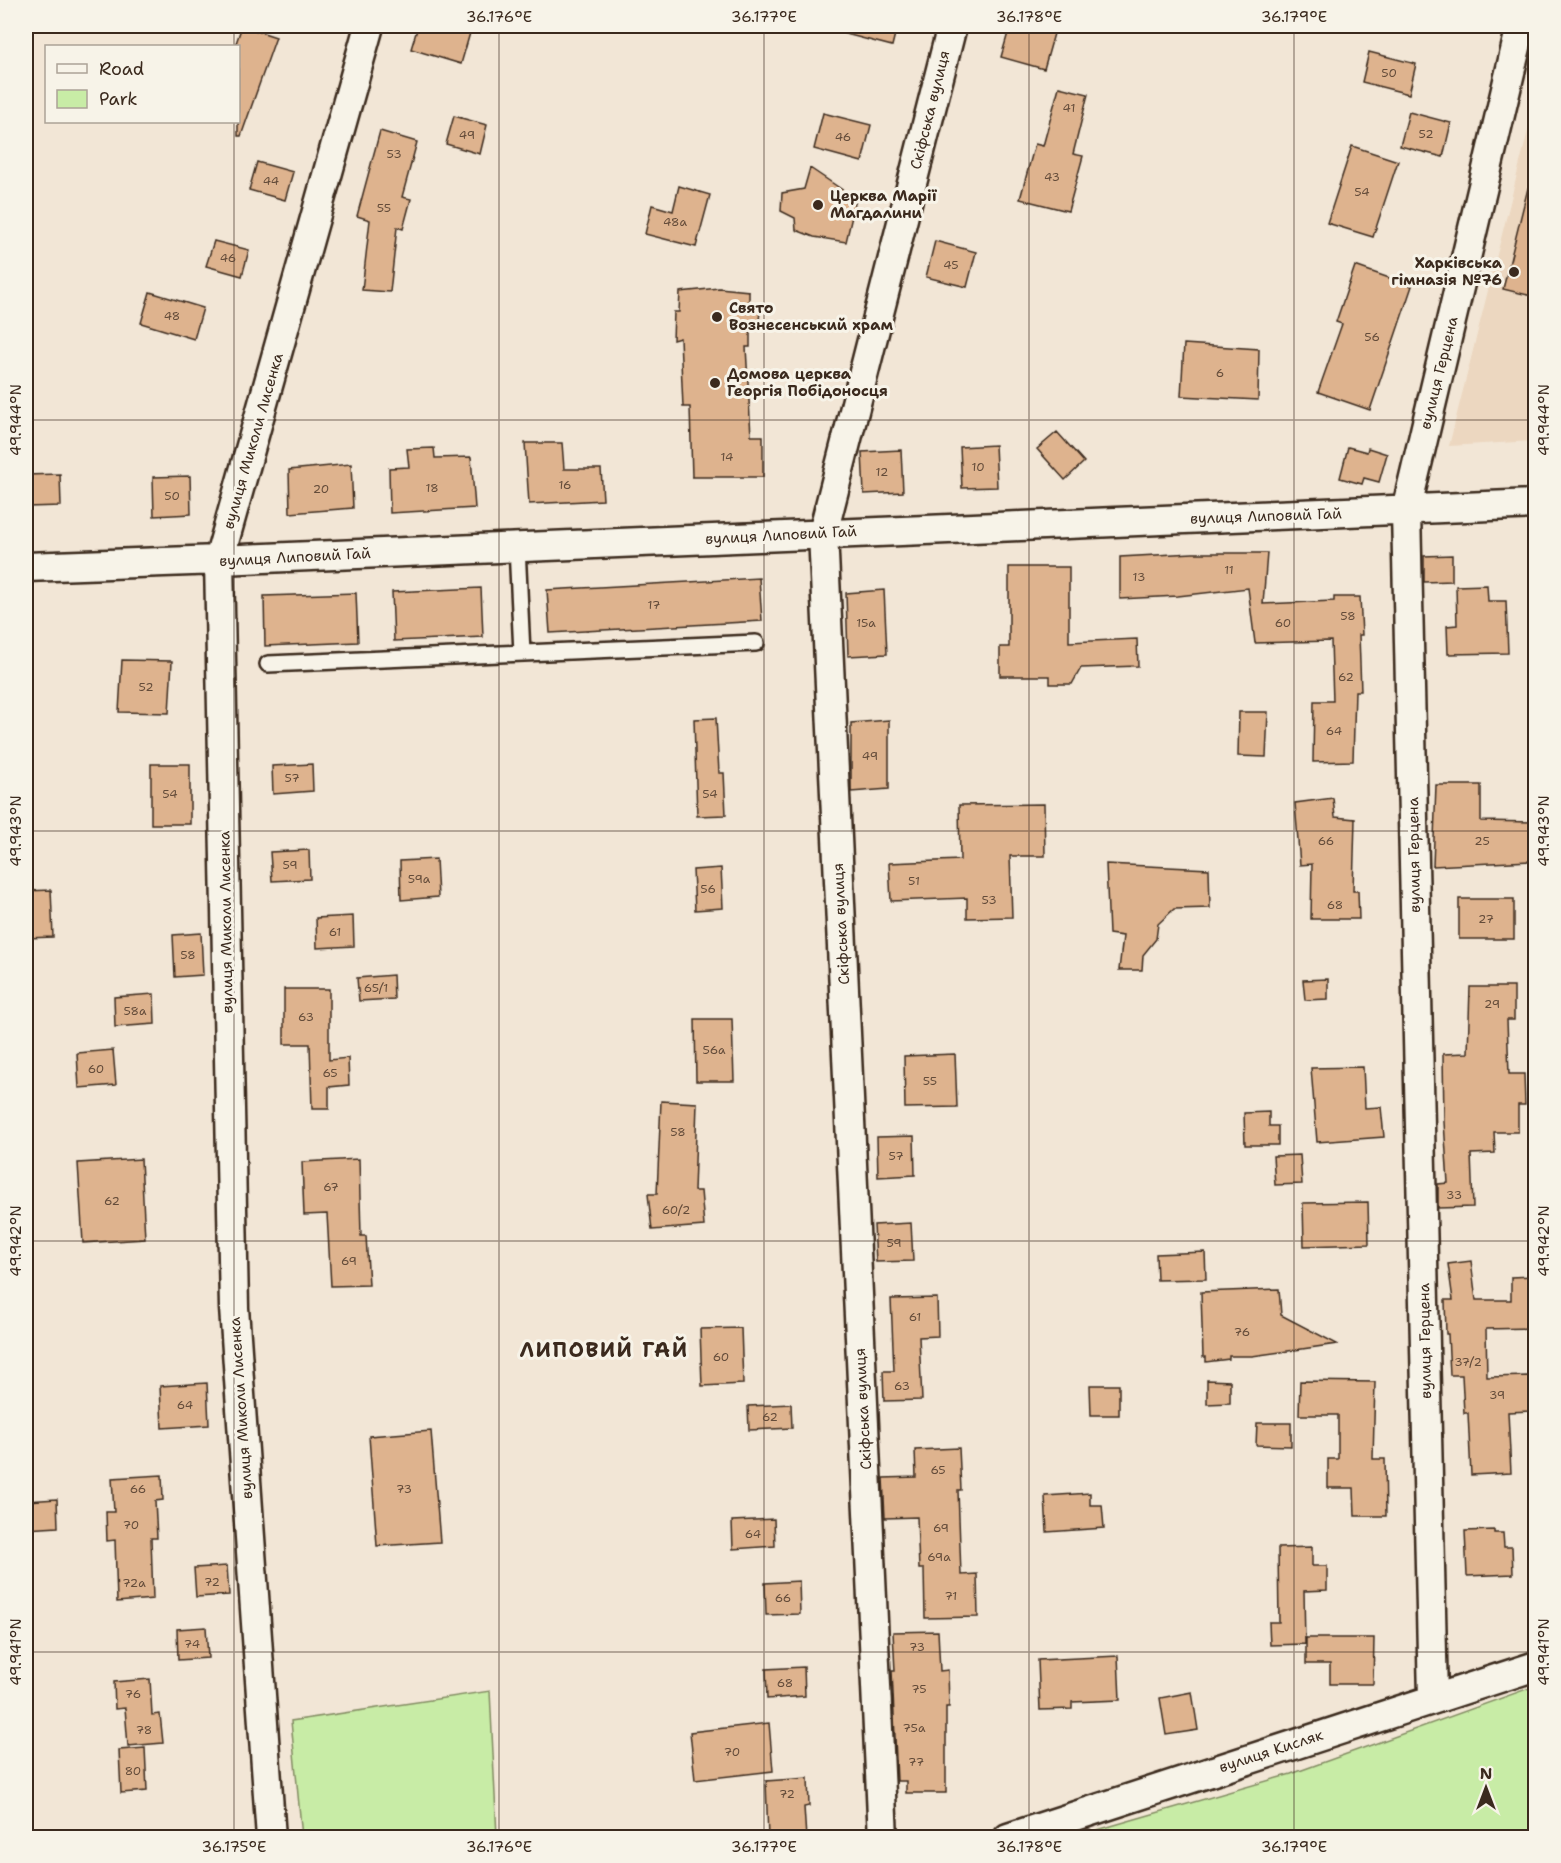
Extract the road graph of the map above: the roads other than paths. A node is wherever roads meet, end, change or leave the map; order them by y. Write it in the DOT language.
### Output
graph roads {
  1 [pos="369,26"];
  2 [pos="952,26"];
  3 [pos="1521,26"];
  4 [pos="1536,504"];
  5 [pos="1406,511"];
  6 [pos="823,533"];
  7 [pos="517,547"];
  8 [pos="219,560"];
  9 [pos="26,567"];
  10 [pos="756,643"];
  11 [pos="522,653"];
  12 [pos="268,664"];
  13 [pos="1536,1666"];
  14 [pos="1433,1698"];
  15 [pos="272,1838"];
  16 [pos="883,1838"];
  17 [pos="1008,1838"];
  1 -- 8 [label="street, вулиця Миколи Лисенка"];
  2 -- 6 [label="street, Скіфська вулиця"];
  3 -- 5 [label="street, вулиця Герцена"];
  4 -- 5 [label="street, вулиця Липовий Гай"];
  5 -- 6 [label="street, вулиця Липовий Гай"];
  5 -- 14 [label="street, вулиця Герцена"];
  6 -- 7 [label="street, вулиця Липовий Гай"];
  6 -- 16 [label="street, Скіфська вулиця"];
  7 -- 8 [label="street, вулиця Липовий Гай"];
  7 -- 11 [label="lane"];
  8 -- 9 [label="street, вулиця Липовий Гай"];
  8 -- 15 [label="street, вулиця Миколи Лисенка"];
  10 -- 11 [label="lane"];
  11 -- 12 [label="lane"];
  13 -- 14 [label="street, вулиця Кисляк"];
  14 -- 17 [label="street, вулиця Кисляк"];
}
